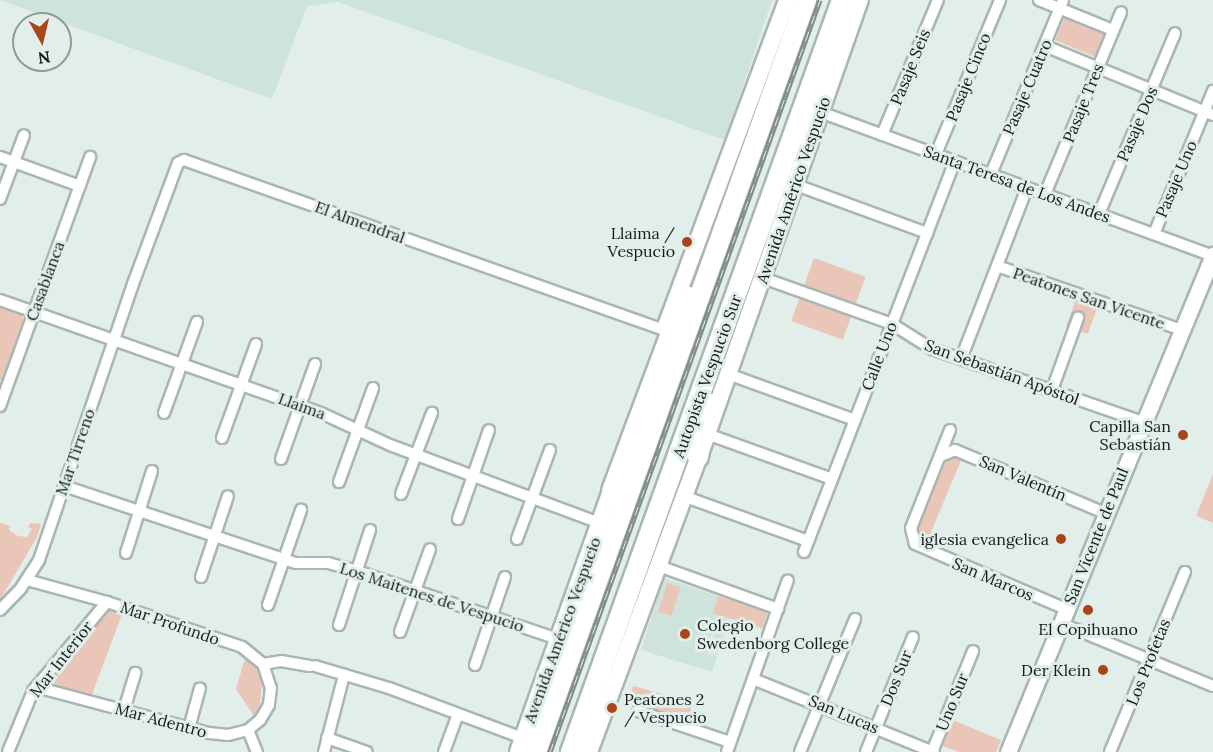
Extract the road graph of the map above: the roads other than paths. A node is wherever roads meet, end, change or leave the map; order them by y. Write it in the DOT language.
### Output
graph roads {
  1 [pos="787,0"];
  2 [pos="806,0"];
  3 [pos="842,0"];
  4 [pos="860,0"];
  5 [pos="938,0"];
  6 [pos="1000,0"];
  7 [pos="1039,0"];
  8 [pos="1061,4"];
  9 [pos="1120,12"];
  10 [pos="1113,30"];
  11 [pos="1175,33"];
  12 [pos="1045,46"];
  13 [pos="1097,68"];
  14 [pos="1151,89"];
  15 [pos="1213,91"];
  16 [pos="820,112"];
  17 [pos="1209,113"];
  18 [pos="24,135"];
  19 [pos="882,135"];
  20 [pos="936,154"];
  21 [pos="0,157"];
  22 [pos="90,157"];
  23 [pos="955,161"];
  24 [pos="14,162"];
  25 [pos="991,174"];
  26 [pos="796,185"];
  27 [pos="80,186"];
  28 [pos="1027,188"];
  29 [pos="1045,194"];
  30 [pos="0,199"];
  31 [pos="1099,214"];
  32 [pos="927,233"];
  33 [pos="1154,234"];
  34 [pos="721,237"];
  35 [pos="1213,255"];
  36 [pos="997,266"];
  37 [pos="763,278"];
  38 [pos="133,284"];
  39 [pos="0,300"];
  40 [pos="34,312"];
  41 [pos="1078,318"];
  42 [pos="197,322"];
  43 [pos="892,324"];
  44 [pos="664,330"];
  45 [pos="1182,330"];
  46 [pos="113,340"];
  47 [pos="256,344"];
  48 [pos="718,347"];
  49 [pos="961,359"];
  50 [pos="182,363"];
  51 [pos="315,364"];
  52 [pos="728,374"];
  53 [pos="241,384"];
  54 [pos="373,388"];
  55 [pos="1052,390"];
  56 [pos="300,405"];
  57 [pos="0,406"];
  58 [pos="164,413"];
  59 [pos="432,413"];
  60 [pos="855,420"];
  61 [pos="1143,422"];
  62 [pos="358,430"];
  63 [pos="489,430"];
  64 [pos="950,430"];
  65 [pos="707,434"];
  66 [pos="222,438"];
  67 [pos="550,450"];
  68 [pos="416,454"];
  69 [pos="940,456"];
  70 [pos="698,457"];
  71 [pos="281,459"];
  72 [pos="152,471"];
  73 [pos="473,475"];
  74 [pos="832,479"];
  75 [pos="339,482"];
  76 [pos="64,486"];
  77 [pos="612,491"];
  78 [pos="401,494"];
  79 [pos="228,496"];
  80 [pos="683,496"];
  81 [pos="533,497"];
  82 [pos="139,510"];
  83 [pos="301,510"];
  84 [pos="1105,513"];
  85 [pos="458,519"];
  86 [pos="600,523"];
  87 [pos="370,530"];
  88 [pos="214,536"];
  89 [pos="517,539"];
  90 [pos="430,549"];
  91 [pos="126,554"];
  92 [pos="284,559"];
  93 [pos="656,565"];
  94 [pos="357,571"];
  95 [pos="1185,572"];
  96 [pos="201,577"];
  97 [pos="506,577"];
  98 [pos="27,580"];
  99 [pos="788,580"];
  100 [pos="414,591"];
  101 [pos="106,602"];
  102 [pos="268,605"];
  103 [pos="778,609"];
  104 [pos="0,610"];
  105 [pos="1063,616"];
  106 [pos="492,617"];
  107 [pos="855,619"];
  108 [pos="339,625"];
  109 [pos="400,632"];
  110 [pos="913,637"];
  111 [pos="558,639"];
  112 [pos="973,651"];
  113 [pos="1149,659"];
  114 [pos="263,664"];
  115 [pos="475,665"];
  116 [pos="135,673"];
  117 [pos="344,675"];
  118 [pos="753,679"];
  119 [pos="1213,686"];
  120 [pos="36,687"];
  121 [pos="200,688"];
  122 [pos="820,704"];
  123 [pos="124,710"];
  124 [pos="638,711"];
  125 [pos="458,714"];
  126 [pos="189,728"];
  127 [pos="876,728"];
  128 [pos="248,730"];
  129 [pos="327,738"];
  130 [pos="526,747"];
  131 [pos="729,747"];
  132 [pos="8,752"];
  133 [pos="257,752"];
  134 [pos="324,752"];
  135 [pos="368,752"];
  136 [pos="444,752"];
  137 [pos="571,752"];
  138 [pos="589,752"];
  139 [pos="800,752"];
  140 [pos="866,752"];
  141 [pos="933,752"];
  142 [pos="1008,752"];
  143 [pos="1110,752"];
  1 -- 44 [label="main road, Avenida Américo Vespucio"];
  2 -- 34 [label="highway, Autopista Vespucio Sur"];
  3 -- 48 [label="highway, Autopista Vespucio Sur"];
  4 -- 16 [label="main road, Avenida Américo Vespucio"];
  5 -- 19 [label="street, Pasaje Seis"];
  6 -- 20 [label="street, Pasaje Cinco"];
  7 -- 8 [label="street"];
  8 -- 10 [label="street"];
  8 -- 12 [label="street, Pasaje Cuatro"];
  9 -- 10 [label="street, Pasaje Tres"];
  10 -- 13 [label="street, Pasaje Tres"];
  11 -- 14 [label="street, Pasaje Dos"];
  12 -- 13 [label="street"];
  12 -- 25 [label="street, Pasaje Cuatro"];
  13 -- 14 [label="street"];
  13 -- 29 [label="street, Pasaje Tres"];
  14 -- 17 [label="street"];
  14 -- 31 [label="street, Pasaje Dos"];
  15 -- 17 [label="street, Pasaje Uno"];
  16 -- 19 [label="street, Santa Teresa de Los Andes"];
  16 -- 26 [label="main road, Avenida Américo Vespucio"];
  17 -- 33 [label="street, Pasaje Uno"];
  18 -- 24 [label="street"];
  19 -- 20 [label="street, Santa Teresa de Los Andes"];
  20 -- 23 [label="street, Santa Teresa de Los Andes"];
  21 -- 24 [label="street"];
  22 -- 27 [label="street, Casablanca"];
  23 -- 25 [label="street, Santa Teresa de Los Andes"];
  23 -- 32 [label="street, Calle Uno"];
  24 -- 27 [label="street"];
  24 -- 30 [label="street"];
  25 -- 28 [label="street, Santa Teresa de Los Andes"];
  26 -- 32 [label="street"];
  26 -- 37 [label="main road, Avenida Américo Vespucio"];
  27 -- 40 [label="street, Casablanca"];
  28 -- 29 [label="street, Santa Teresa de Los Andes"];
  28 -- 36 [label="street"];
  29 -- 31 [label="street, Santa Teresa de Los Andes"];
  31 -- 33 [label="street, Santa Teresa de Los Andes"];
  32 -- 43 [label="street, Calle Uno"];
  33 -- 35 [label="street, Santa Teresa de Los Andes"];
  34 -- 77 [label="highway"];
  34 -- 130 [label="highway, Autopista Vespucio Sur"];
  35 -- 45 [label="street, San Vicente de Paul"];
  36 -- 45 [label="street, Peatones San Vicente"];
  36 -- 49 [label="street"];
  37 -- 43 [label="street, San Sebastián Apóstol"];
  37 -- 52 [label="main road, Avenida Américo Vespucio"];
  38 -- 44 [label="street, El Almendral"];
  38 -- 46 [label="street, Mar Tirreno"];
  39 -- 40 [label="street, Llaima"];
  40 -- 46 [label="street, Llaima"];
  40 -- 57 [label="street, Casablanca"];
  41 -- 55 [label="street"];
  42 -- 50 [label="street"];
  43 -- 49 [label="street, San Sebastián Apóstol"];
  43 -- 60 [label="street, Calle Uno"];
  44 -- 77 [label="main road, Avenida Américo Vespucio"];
  45 -- 61 [label="street, San Vicente de Paul"];
  46 -- 50 [label="street, Llaima"];
  46 -- 76 [label="street, Mar Tirreno"];
  47 -- 53 [label="street"];
  48 -- 70 [label="highway"];
  48 -- 137 [label="highway, Autopista Vespucio Sur"];
  49 -- 55 [label="street, San Sebastián Apóstol"];
  50 -- 53 [label="street, Llaima"];
  50 -- 58 [label="street"];
  51 -- 56 [label="street"];
  52 -- 60 [label="street"];
  52 -- 65 [label="main road, Avenida Américo Vespucio"];
  53 -- 56 [label="street, Llaima"];
  53 -- 66 [label="street"];
  54 -- 62 [label="street"];
  55 -- 61 [label="street, San Sebastián Apóstol"];
  56 -- 62 [label="street, Llaima"];
  56 -- 71 [label="street"];
  59 -- 68 [label="street"];
  60 -- 74 [label="street, Calle Uno"];
  61 -- 84 [label="street, San Vicente de Paul"];
  62 -- 68 [label="street, Llaima"];
  62 -- 75 [label="street"];
  63 -- 73 [label="street"];
  64 -- 69 [label="street"];
  65 -- 70 [label="main road, Avenida Américo Vespucio"];
  65 -- 74 [label="street"];
  67 -- 81 [label="street"];
  68 -- 73 [label="street, Llaima"];
  68 -- 78 [label="street"];
  69 -- 84 [label="street, San Valentín"];
  69 -- 105 [label="street, San Marcos"];
  70 -- 80 [label="main road, Avenida Américo Vespucio"];
  72 -- 82 [label="street"];
  73 -- 81 [label="street, Llaima"];
  73 -- 85 [label="street"];
  74 -- 80 [label="street, Calle Uno"];
  76 -- 82 [label="street, Los Maitenes de Vespucio"];
  76 -- 98 [label="street, Mar Tirreno"];
  77 -- 86 [label="main road, Avenida Américo Vespucio"];
  79 -- 88 [label="street"];
  80 -- 93 [label="main road, Avenida Américo Vespucio"];
  81 -- 86 [label="street, Llaima"];
  81 -- 89 [label="street"];
  82 -- 88 [label="street, Los Maitenes de Vespucio"];
  82 -- 91 [label="street"];
  83 -- 92 [label="street"];
  84 -- 105 [label="street, San Vicente de Paul"];
  86 -- 111 [label="main road, Avenida Américo Vespucio"];
  87 -- 94 [label="street"];
  88 -- 92 [label="street, Los Maitenes de Vespucio"];
  88 -- 96 [label="street"];
  90 -- 100 [label="street"];
  92 -- 94 [label="street, Los Maitenes de Vespucio"];
  92 -- 102 [label="street"];
  93 -- 103 [label="street"];
  93 -- 138 [label="main road, Avenida Américo Vespucio"];
  94 -- 100 [label="street, Los Maitenes de Vespucio"];
  94 -- 108 [label="street"];
  95 -- 113 [label="street, Los Profetas"];
  97 -- 106 [label="street"];
  98 -- 101 [label="street, Mar Profundo"];
  98 -- 104 [label="street, Mar Tirreno"];
  99 -- 103 [label="street"];
  100 -- 106 [label="street, Los Maitenes de Vespucio"];
  100 -- 109 [label="street"];
  101 -- 114 [label="street, Mar Profundo"];
  101 -- 120 [label="street, Mar Interior"];
  103 -- 118 [label="street"];
  105 -- 113 [label="street, San Marcos"];
  105 -- 142 [label="street, San Vicente de Paul"];
  106 -- 111 [label="street, Los Maitenes de Vespucio"];
  106 -- 115 [label="street"];
  107 -- 122 [label="street"];
  110 -- 127 [label="street, Dos Sur"];
  111 -- 130 [label="main road, Avenida Américo Vespucio"];
  112 -- 141 [label="street, Uno Sur"];
  113 -- 119 [label="street, San Marcos"];
  113 -- 143 [label="street, Los Profetas"];
  114 -- 117 [label="street"];
  114 -- 128 [label="street"];
  116 -- 123 [label="street"];
  117 -- 125 [label="street"];
  117 -- 129 [label="street"];
  118 -- 122 [label="street, San Lucas"];
  118 -- 131 [label="street"];
  120 -- 123 [label="street, Mar Adentro"];
  120 -- 132 [label="street, Mar Interior"];
  121 -- 126 [label="street"];
  122 -- 127 [label="street, San Lucas"];
  122 -- 139 [label="street"];
  123 -- 126 [label="street, Mar Adentro"];
  124 -- 131 [label="street"];
  125 -- 130 [label="street"];
  125 -- 136 [label="street"];
  126 -- 128 [label="street, Mar Adentro"];
  127 -- 140 [label="street, Dos Sur"];
  127 -- 141 [label="street, San Lucas"];
  128 -- 133 [label="street"];
  129 -- 134 [label="street"];
  129 -- 135 [label="street"];
}
